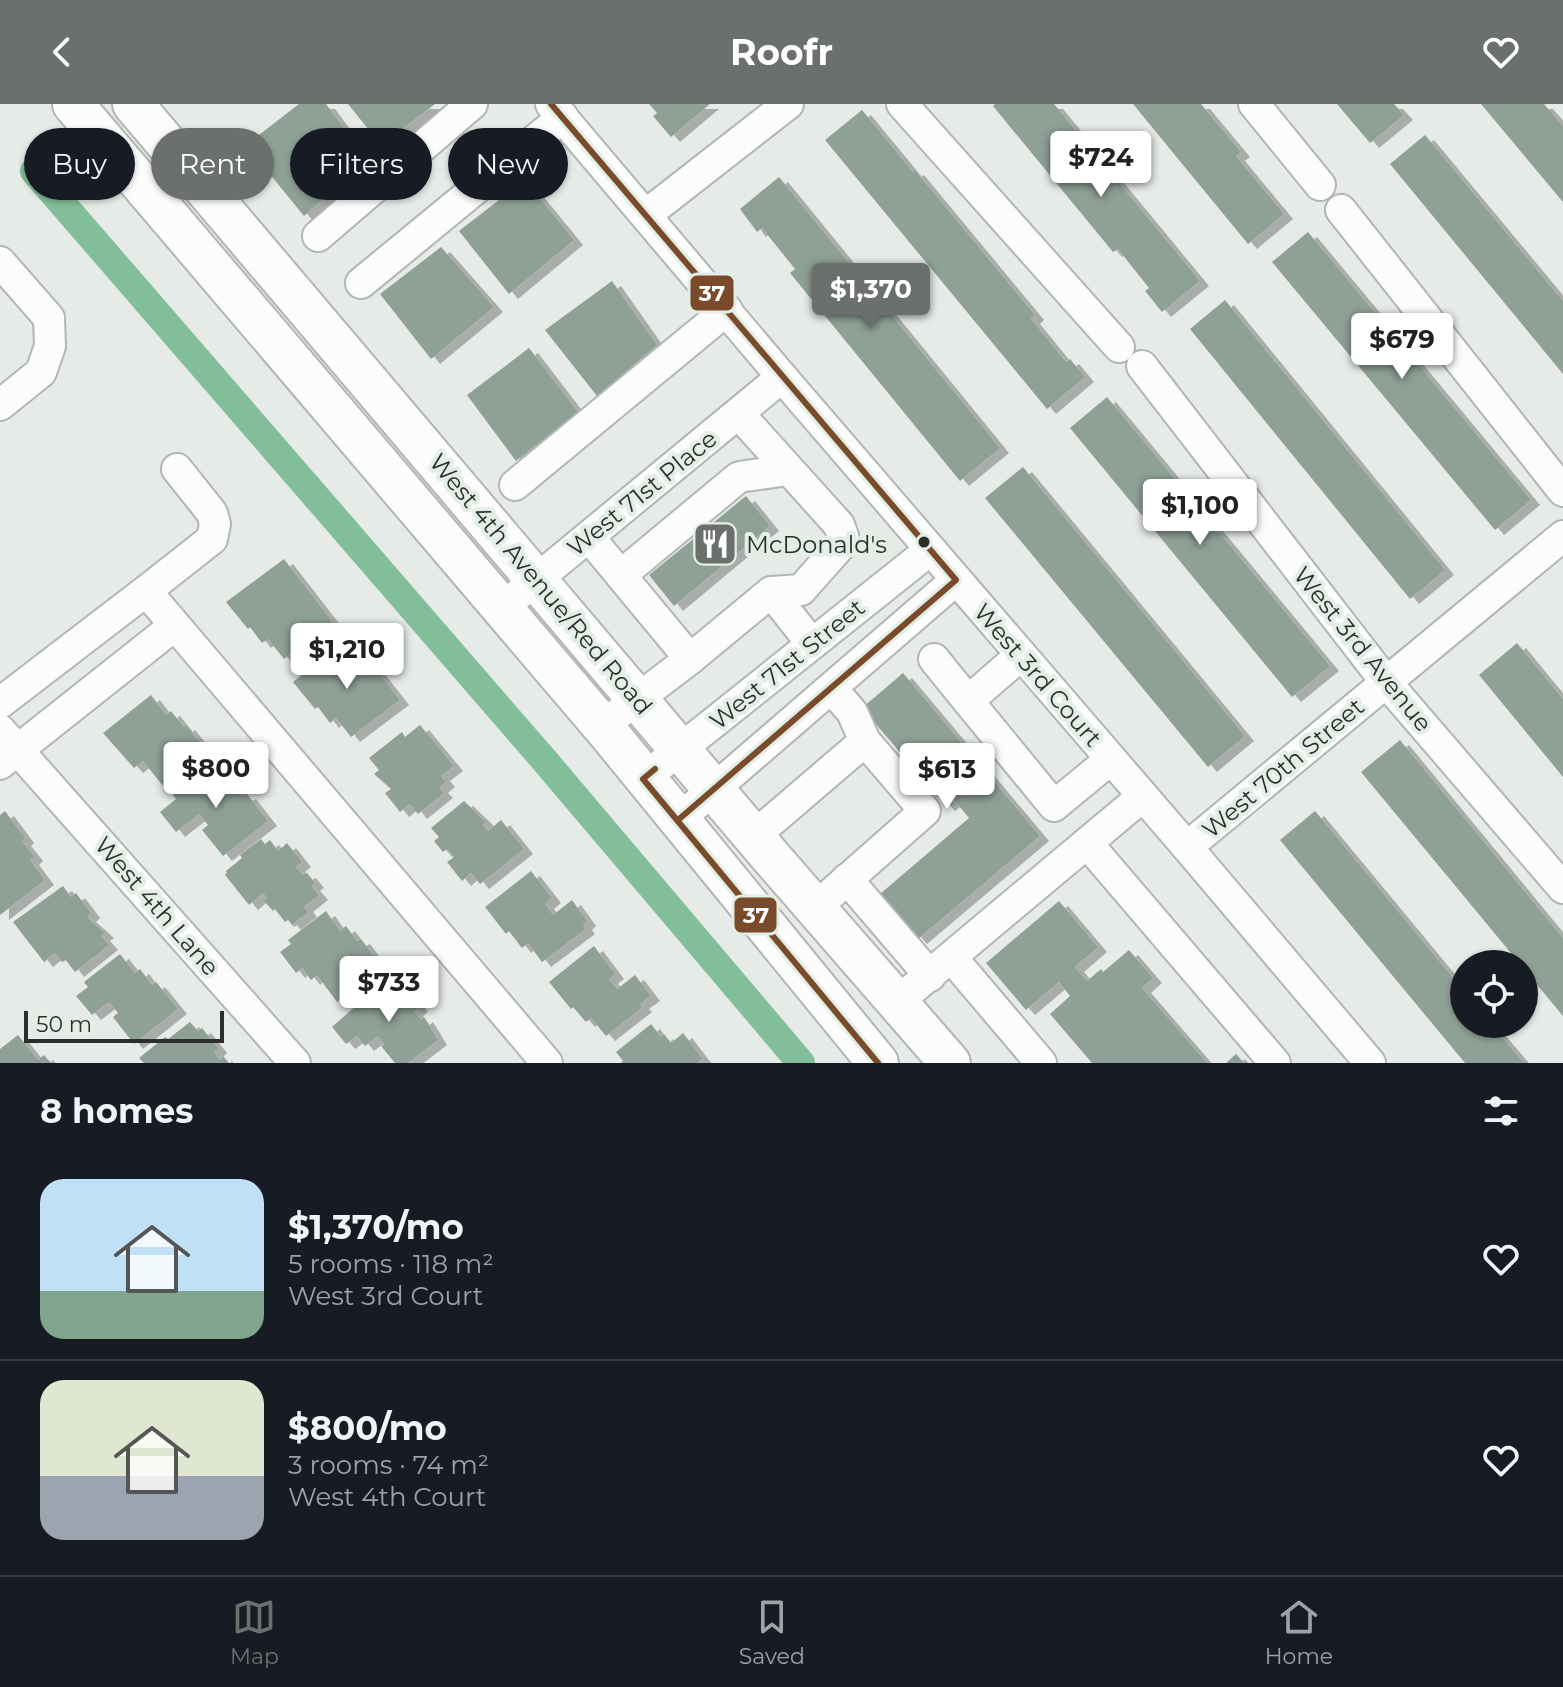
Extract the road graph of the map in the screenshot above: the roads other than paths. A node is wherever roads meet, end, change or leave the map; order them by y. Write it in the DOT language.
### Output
graph roads {
  1 [pos="73,104"];
  2 [pos="472,104"];
  3 [pos="788,104"];
  4 [pos="902,104"];
  5 [pos="1254,104"];
  6 [pos="150,110"];
  7 [pos="557,111"];
  8 [pos="1320,185"];
  9 [pos="1341,210"];
  10 [pos="647,214"];
  11 [pos="318,236"];
  12 [pos="0,262"];
  13 [pos="361,283"];
  14 [pos="727,310"];
  15 [pos="782,377"];
  16 [pos="0,405"];
  17 [pos="739,414"];
  18 [pos="177,469"];
  19 [pos="788,470"];
  20 [pos="515,485"];
  21 [pos="1563,491"];
  22 [pos="1563,536"];
  23 [pos="589,537"];
  24 [pos="930,550"];
  25 [pos="621,575"];
  26 [pos="536,580"];
  27 [pos="956,580"];
  28 [pos="146,591"];
  29 [pos="771,592"];
  30 [pos="502,608"];
  31 [pos="174,626"];
  32 [pos="812,644"];
  33 [pos="1021,655"];
  34 [pos="690,659"];
  35 [pos="934,659"];
  36 [pos="1386,682"];
  37 [pos="832,689"];
  38 [pos="638,698"];
  39 [pos="968,701"];
  40 [pos="0,703"];
  41 [pos="602,726"];
  42 [pos="865,741"];
  43 [pos="6,748"];
  44 [pos="681,749"];
  45 [pos="1111,759"];
  46 [pos="643,779"];
  47 [pos="715,790"];
  48 [pos="1143,796"];
  49 [pos="678,820"];
  50 [pos="754,836"];
  51 [pos="1087,843"];
  52 [pos="1187,847"];
  53 [pos="847,879"];
  54 [pos="1563,888"];
  55 [pos="816,907"];
  56 [pos="941,967"];
  57 [pos="897,1002"];
  58 [pos="295,1063"];
  59 [pos="547,1063"];
  60 [pos="878,1063"];
  61 [pos="950,1063"];
  62 [pos="1041,1063"];
  63 [pos="1275,1063"];
  64 [pos="1370,1063"];
  1 -- 30 [label="main road, West 4th Avenue/Red Road"];
  2 -- 11 [label="street"];
  3 -- 10 [label="street"];
  4 -- 36 [label="street, West 3rd Avenue"];
  5 -- 8 [label="street"];
  6 -- 26 [label="main road, West 4th Avenue/Red Road"];
  7 -- 10 [label="street, West 3rd Court"];
  7 -- 13 [label="street"];
  9 -- 21 [label="street"];
  10 -- 14 [label="street, West 3rd Court"];
  12 -- 16 [label="street"];
  14 -- 15 [label="street, West 3rd Court"];
  14 -- 20 [label="street"];
  15 -- 17 [label="street, West 71st Place"];
  15 -- 24 [label="street, West 3rd Court"];
  17 -- 19 [label="street"];
  17 -- 23 [label="street, West 71st Place"];
  18 -- 28 [label="street"];
  19 -- 25 [label="street"];
  19 -- 29 [label="street"];
  22 -- 36 [label="street, West 70th Street"];
  23 -- 25 [label="street"];
  23 -- 26 [label="street, West 71st Place"];
  24 -- 27 [label="street, West 3rd Court"];
  24 -- 32 [label="street, West 71st Street"];
  25 -- 34 [label="street"];
  26 -- 30 [label="street, West 71st Place"];
  26 -- 38 [label="main road, West 4th Avenue/Red Road"];
  27 -- 33 [label="street, West 3rd Court"];
  27 -- 37 [label="street, West 71st Street"];
  28 -- 31 [label="street"];
  28 -- 40 [label="street"];
  29 -- 32 [label="street"];
  29 -- 34 [label="street"];
  30 -- 41 [label="main road, West 4th Avenue/Red Road"];
  31 -- 43 [label="street"];
  31 -- 59 [label="street"];
  32 -- 44 [label="street, West 71st Street"];
  33 -- 39 [label="street"];
  33 -- 45 [label="street, West 3rd Court"];
  34 -- 38 [label="street"];
  35 -- 39 [label="street"];
  36 -- 52 [label="street, West 70th Street"];
  36 -- 54 [label="street, West 3rd Avenue"];
  37 -- 42 [label="street"];
  37 -- 47 [label="street, West 71st Street"];
  38 -- 41 [label="street"];
  38 -- 44 [label="main road, West 4th Avenue/Red Road"];
  39 -- 45 [label="street"];
  41 -- 46 [label="main road, West 4th Avenue/Red Road"];
  42 -- 50 [label="street"];
  42 -- 53 [label="street"];
  43 -- 58 [label="street, West 4th Lane"];
  44 -- 46 [label="street, West 71st Street"];
  44 -- 47 [label="main road, West 4th Avenue/Red Road"];
  45 -- 48 [label="street, West 3rd Court"];
  46 -- 49 [label="main road, West 4th Avenue/Red Road"];
  47 -- 49 [label="street, West 71st Street"];
  47 -- 50 [label="main road, West 4th Avenue/Red Road"];
  48 -- 51 [label="street"];
  48 -- 52 [label="street, West 3rd Court"];
  49 -- 60 [label="main road, West 4th Avenue/Red Road"];
  50 -- 55 [label="main road, West 4th Avenue/Red Road"];
  51 -- 56 [label="street"];
  51 -- 63 [label="street"];
  52 -- 64 [label="street, West 3rd Court"];
  53 -- 55 [label="street"];
  53 -- 56 [label="street"];
  55 -- 57 [label="main road, West 4th Avenue/Red Road"];
  56 -- 57 [label="street"];
  56 -- 62 [label="street"];
  57 -- 61 [label="main road, West 4th Avenue/Red Road"];
}
